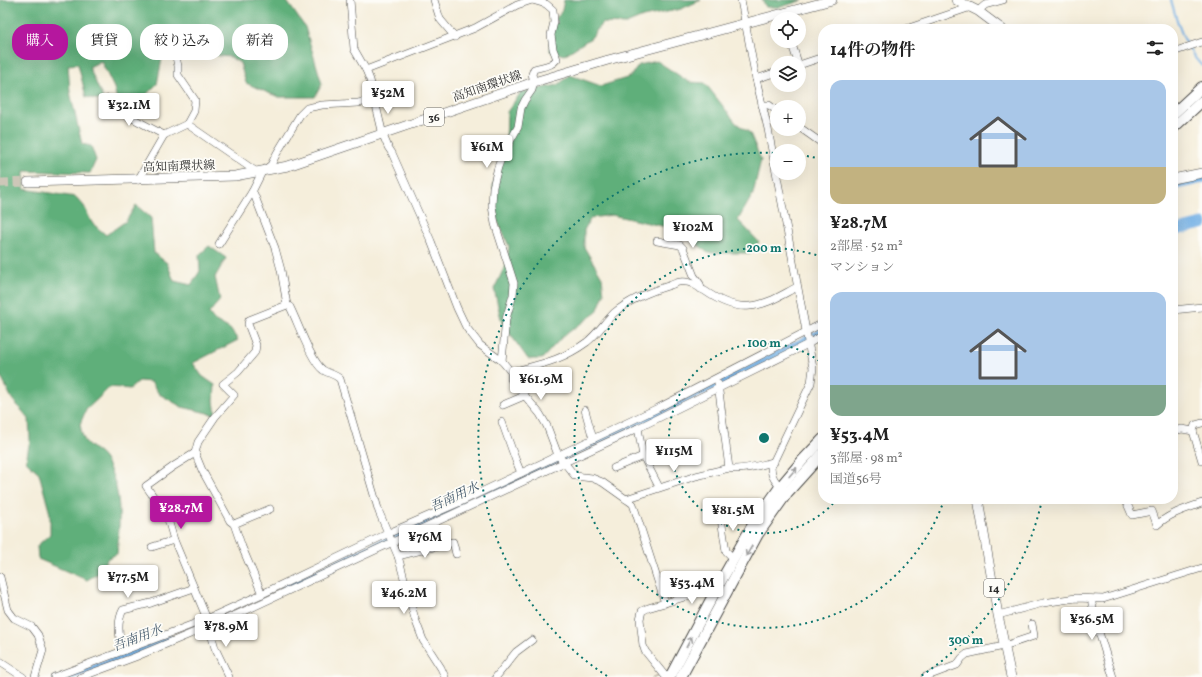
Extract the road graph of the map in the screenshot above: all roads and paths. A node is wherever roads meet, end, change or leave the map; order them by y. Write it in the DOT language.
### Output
graph roads {
  1 [pos="434,0"];
  2 [pos="532,0"];
  3 [pos="741,0"];
  4 [pos="832,0"];
  5 [pos="956,0"];
  6 [pos="1003,0"];
  7 [pos="352,1"];
  8 [pos="541,1"];
  9 [pos="974,9"];
  10 [pos="744,23"];
  11 [pos="923,24"];
  12 [pos="995,24"];
  13 [pos="455,37"];
  14 [pos="1202,42"];
  15 [pos="1178,50"];
  16 [pos="818,58"];
  17 [pos="177,60"];
  18 [pos="806,62"];
  19 [pos="366,70"];
  20 [pos="770,74"];
  21 [pos="756,79"];
  22 [pos="534,82"];
  23 [pos="1202,87"];
  24 [pos="108,99"];
  25 [pos="374,100"];
  26 [pos="1202,101"];
  27 [pos="762,105"];
  28 [pos="770,106"];
  29 [pos="1178,109"];
  30 [pos="1178,123"];
  31 [pos="187,124"];
  32 [pos="806,131"];
  33 [pos="383,134"];
  34 [pos="164,135"];
  35 [pos="818,140"];
  36 [pos="260,172"];
  37 [pos="1202,174"];
  38 [pos="1178,178"];
  39 [pos="138,180"];
  40 [pos="28,182"];
  41 [pos="252,192"];
  42 [pos="657,241"];
  43 [pos="219,244"];
  44 [pos="797,286"];
  45 [pos="701,289"];
  46 [pos="287,305"];
  47 [pos="1202,307"];
  48 [pos="1178,309"];
  49 [pos="818,328"];
  50 [pos="818,336"];
  51 [pos="807,339"];
  52 [pos="502,361"];
  53 [pos="512,372"];
  54 [pos="716,379"];
  55 [pos="718,388"];
  56 [pos="524,396"];
  57 [pos="503,405"];
  58 [pos="585,410"];
  59 [pos="502,422"];
  60 [pos="1202,422"];
  61 [pos="638,428"];
  62 [pos="1178,430"];
  63 [pos="1193,430"];
  64 [pos="593,439"];
  65 [pos="818,444"];
  66 [pos="196,453"];
  67 [pos="643,456"];
  68 [pos="818,458"];
  69 [pos="561,459"];
  70 [pos="1202,460"];
  71 [pos="774,462"];
  72 [pos="614,468"];
  73 [pos="729,468"];
  74 [pos="521,473"];
  75 [pos="659,487"];
  76 [pos="784,490"];
  77 [pos="626,499"];
  78 [pos="1202,503"];
  79 [pos="979,504"];
  80 [pos="1127,504"];
  81 [pos="270,509"];
  82 [pos="720,512"];
  83 [pos="234,524"];
  84 [pos="391,538"];
  85 [pos="174,540"];
  86 [pos="152,548"];
  87 [pos="456,554"];
  88 [pos="398,556"];
  89 [pos="734,559"];
  90 [pos="1202,568"];
  91 [pos="0,577"];
  92 [pos="194,588"];
  93 [pos="717,588"];
  94 [pos="262,594"];
  95 [pos="1092,599"];
  96 [pos="665,603"];
  97 [pos="998,615"];
  98 [pos="208,623"];
  99 [pos="1032,624"];
  100 [pos="532,640"];
  101 [pos="1004,646"];
  102 [pos="123,651"];
  103 [pos="648,655"];
  104 [pos="0,662"];
  105 [pos="658,675"];
  106 [pos="23,677"];
  107 [pos="35,677"];
  108 [pos="54,677"];
  109 [pos="81,677"];
  110 [pos="229,677"];
  111 [pos="445,677"];
  112 [pos="496,677"];
  113 [pos="666,677"];
  114 [pos="670,677"];
  115 [pos="681,677"];
  116 [pos="925,677"];
  117 [pos="1011,677"];
  118 [pos="1113,677"];
  1 -- 13 [label="street"];
  2 -- 8 [label="street"];
  2 -- 13 [label="street"];
  3 -- 10 [label="street"];
  4 -- 10 [label="main road, 高知南環状線 / 36"];
  5 -- 9 [label="main road"];
  6 -- 9 [label="street"];
  7 -- 19 [label="street"];
  8 -- 22 [label="street"];
  9 -- 11 [label="street"];
  9 -- 12 [label="main road"];
  10 -- 21 [label="street"];
  10 -- 22 [label="main road, 高知南環状線 / 36"];
  13 -- 19 [label="street"];
  14 -- 15 [label="street"];
  16 -- 18 [label="street"];
  17 -- 31 [label="street"];
  19 -- 25 [label="street"];
  20 -- 21 [label="street"];
  21 -- 27 [label="street"];
  22 -- 33 [label="main road, 高知南環状線 / 36"];
  22 -- 52 [label="street"];
  23 -- 29 [label="highway"];
  24 -- 34 [label="street"];
  25 -- 33 [label="street"];
  25 -- 36 [label="street"];
  26 -- 30 [label="highway"];
  27 -- 28 [label="street"];
  27 -- 44 [label="street"];
  31 -- 34 [label="street"];
  31 -- 36 [label="street"];
  32 -- 35 [label="street"];
  33 -- 36 [label="main road, 高知南環状線 / 36"];
  33 -- 52 [label="street"];
  34 -- 39 [label="street"];
  36 -- 39 [label="main road, 高知南環状線 / 36"];
  36 -- 41 [label="street"];
  37 -- 38 [label="main road"];
  39 -- 40 [label="main road, 高知南環状線 / 36"];
  41 -- 43 [label="street"];
  41 -- 46 [label="street"];
  42 -- 45 [label="street"];
  44 -- 45 [label="street"];
  44 -- 51 [label="street"];
  45 -- 53 [label="street"];
  46 -- 66 [label="street"];
  46 -- 84 [label="street"];
  47 -- 48 [label="street"];
  49 -- 51 [label="street"];
  50 -- 51 [label="street"];
  51 -- 54 [label="street"];
  51 -- 55 [label="street"];
  51 -- 71 [label="street"];
  52 -- 53 [label="street"];
  53 -- 56 [label="street"];
  54 -- 55 [label="street"];
  54 -- 64 [label="street"];
  55 -- 61 [label="street"];
  55 -- 73 [label="street"];
  56 -- 57 [label="street"];
  56 -- 69 [label="street"];
  58 -- 64 [label="street"];
  59 -- 74 [label="street"];
  60 -- 63 [label="street"];
  61 -- 67 [label="street"];
  61 -- 69 [label="street"];
  62 -- 63 [label="street"];
  63 -- 70 [label="street"];
  64 -- 69 [label="street"];
  76 -- 65 [label="highway, one-way"];
  66 -- 83 [label="street"];
  66 -- 85 [label="street"];
  67 -- 72 [label="street"];
  67 -- 75 [label="street"];
  68 -- 76 [label="highway"];
  69 -- 74 [label="street"];
  69 -- 77 [label="street"];
  69 -- 84 [label="street"];
  71 -- 73 [label="street"];
  71 -- 76 [label="street"];
  73 -- 75 [label="street"];
  74 -- 84 [label="street"];
  75 -- 77 [label="street"];
  76 -- 89 [label="highway"];
  76 -- 115 [label="highway, one-way"];
  77 -- 96 [label="street"];
  78 -- 80 [label="street"];
  79 -- 97 [label="main road, 14"];
  81 -- 83 [label="street"];
  82 -- 89 [label="street"];
  83 -- 94 [label="street"];
  84 -- 88 [label="street"];
  84 -- 94 [label="street"];
  84 -- 98 [label="street"];
  85 -- 86 [label="street"];
  85 -- 92 [label="street"];
  87 -- 88 [label="street"];
  88 -- 111 [label="street"];
  89 -- 93 [label="highway"];
  90 -- 95 [label="street"];
  91 -- 107 [label="street"];
  92 -- 98 [label="street"];
  92 -- 102 [label="street"];
  93 -- 96 [label="street"];
  114 -- 93 [label="highway, one-way"];
  94 -- 98 [label="street"];
  95 -- 97 [label="street"];
  95 -- 118 [label="street"];
  96 -- 103 [label="street"];
  97 -- 101 [label="main road, 14"];
  98 -- 102 [label="street"];
  98 -- 109 [label="street"];
  98 -- 110 [label="street"];
  99 -- 101 [label="street"];
  100 -- 112 [label="street"];
  101 -- 116 [label="street"];
  101 -- 117 [label="main road, 14"];
  102 -- 108 [label="street"];
  103 -- 105 [label="street"];
  103 -- 113 [label="street"];
  104 -- 106 [label="street"];
}
